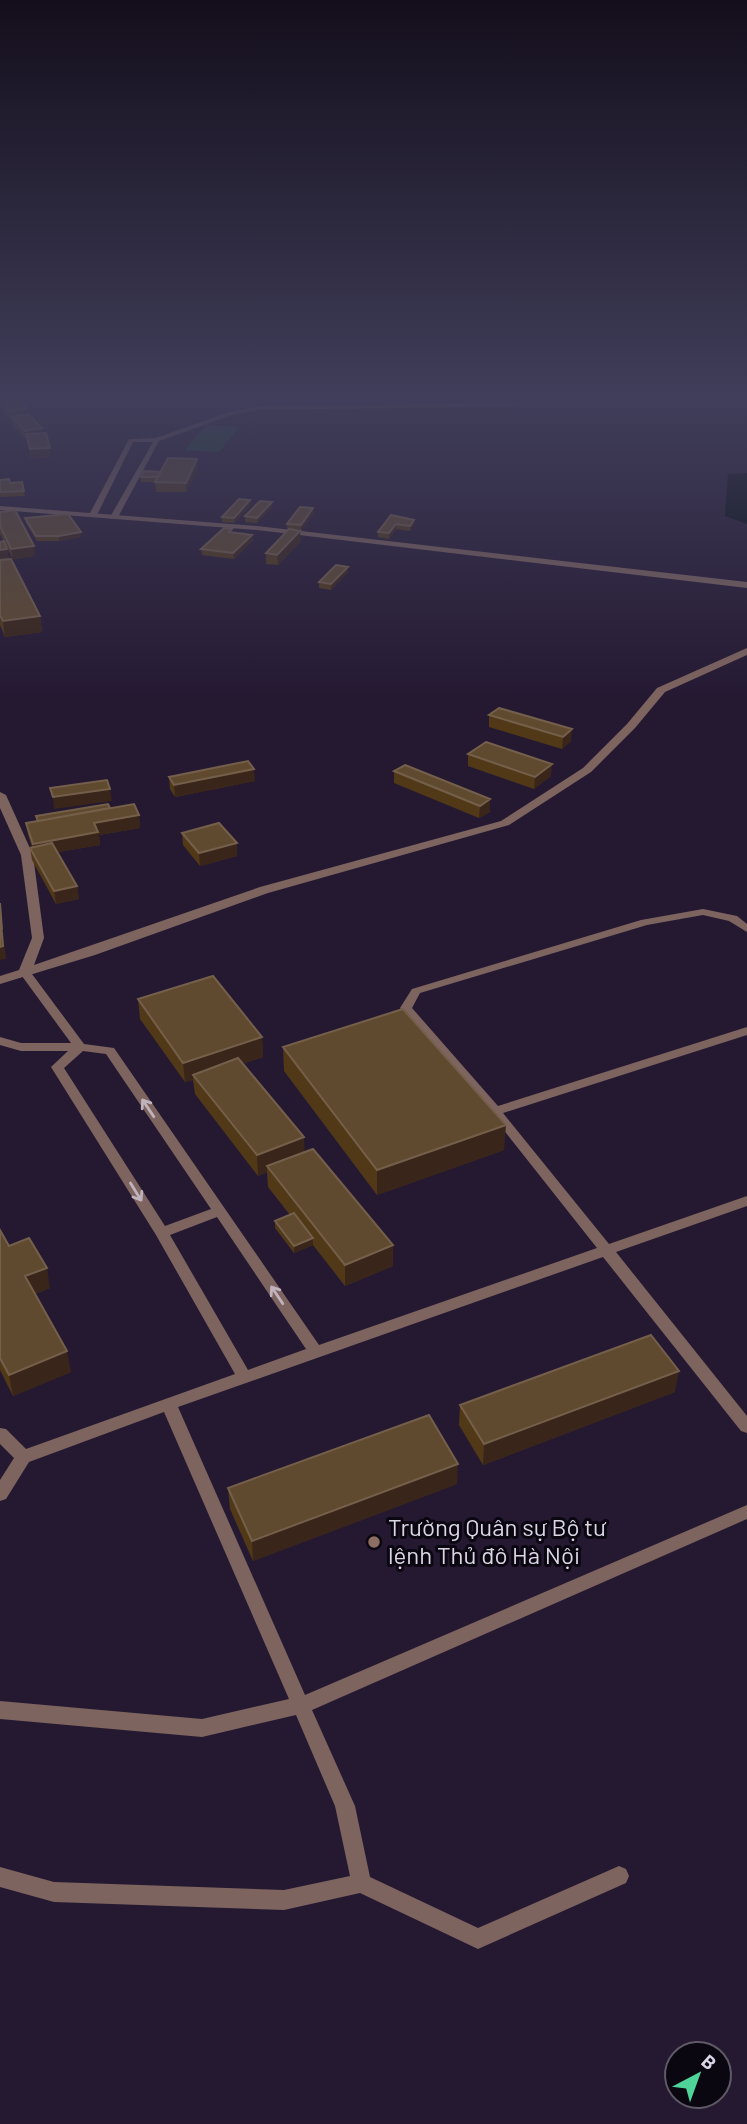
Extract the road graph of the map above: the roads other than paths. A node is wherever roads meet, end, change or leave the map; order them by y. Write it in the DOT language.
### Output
graph roads {
  1 [pos="100,500"];
  2 [pos="123,500"];
  3 [pos="0,508"];
  4 [pos="93,515"];
  5 [pos="114,517"];
  6 [pos="747,585"];
  7 [pos="747,651"];
  8 [pos="0,795"];
  9 [pos="747,929"];
  10 [pos="25,972"];
  11 [pos="0,980"];
  12 [pos="747,1031"];
  13 [pos="0,1041"];
  14 [pos="80,1047"];
  15 [pos="495,1111"];
  16 [pos="747,1201"];
  17 [pos="219,1212"];
  18 [pos="162,1233"];
  19 [pos="607,1251"];
  20 [pos="316,1352"];
  21 [pos="244,1377"];
  22 [pos="168,1404"];
  23 [pos="747,1427"];
  24 [pos="0,1434"];
  25 [pos="23,1457"];
  26 [pos="0,1494"];
  27 [pos="747,1512"];
  28 [pos="302,1705"];
  29 [pos="0,1710"];
  30 [pos="619,1876"];
  31 [pos="0,1877"];
  32 [pos="361,1884"];
  1 -- 4 [label="lane"];
  2 -- 5 [label="lane"];
  3 -- 4 [label="street"];
  4 -- 5 [label="street"];
  5 -- 6 [label="street"];
  7 -- 10 [label="street"];
  8 -- 10 [label="street"];
  9 -- 15 [label="lane"];
  10 -- 11 [label="street"];
  10 -- 14 [label="lane"];
  12 -- 15 [label="lane"];
  13 -- 14 [label="lane"];
  17 -- 14 [label="lane, one-way"];
  14 -- 18 [label="lane, one-way"];
  15 -- 19 [label="lane"];
  16 -- 19 [label="lane"];
  17 -- 18 [label="lane"];
  20 -- 17 [label="lane, one-way"];
  18 -- 21 [label="lane"];
  19 -- 20 [label="lane"];
  19 -- 23 [label="lane"];
  20 -- 21 [label="lane"];
  21 -- 22 [label="lane"];
  22 -- 25 [label="lane"];
  22 -- 28 [label="lane"];
  24 -- 25 [label="lane"];
  25 -- 26 [label="lane"];
  27 -- 28 [label="lane"];
  28 -- 29 [label="lane"];
  28 -- 32 [label="lane"];
  30 -- 32 [label="lane"];
  31 -- 32 [label="lane"];
}
